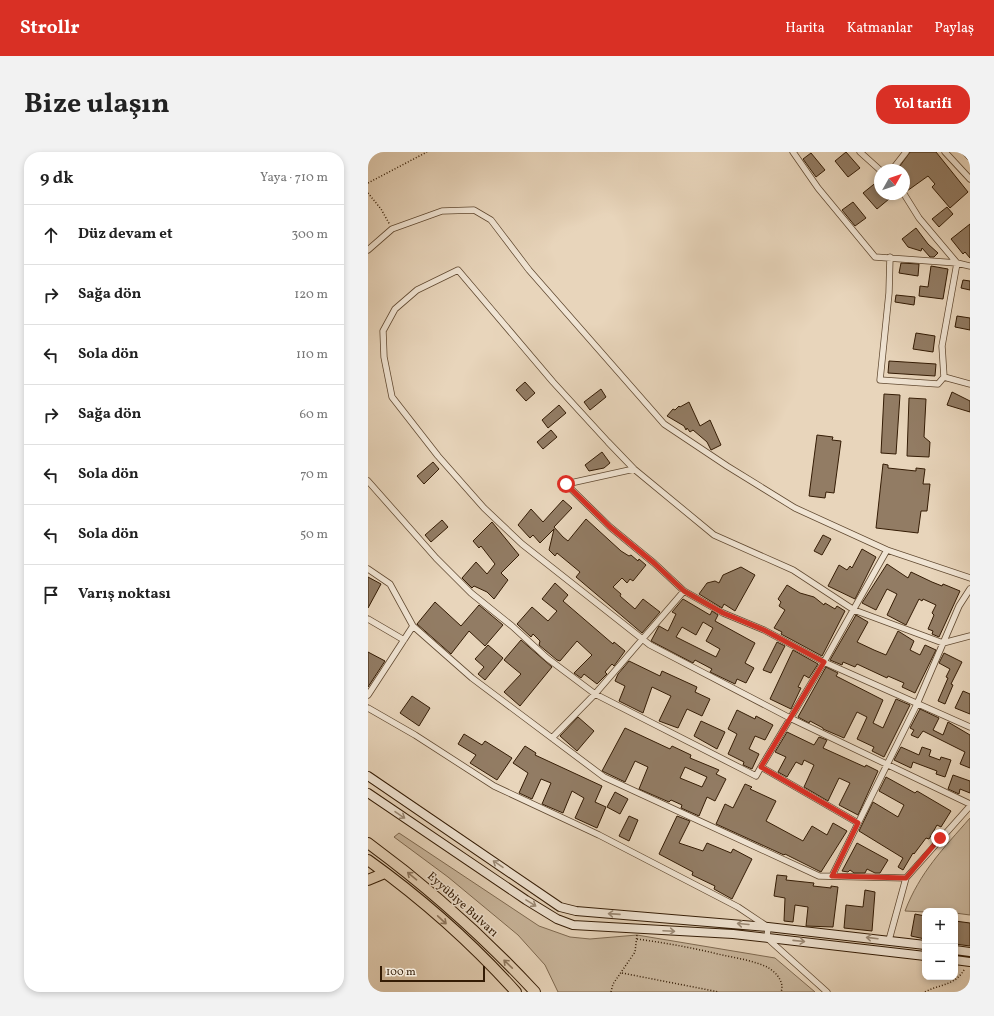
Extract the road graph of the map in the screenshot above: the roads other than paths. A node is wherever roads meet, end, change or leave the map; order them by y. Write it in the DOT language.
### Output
graph roads {
  1 [pos="793,152"];
  2 [pos="860,152"];
  3 [pos="906,152"];
  4 [pos="945,152"];
  5 [pos="897,164"];
  6 [pos="874,165"];
  7 [pos="970,179"];
  8 [pos="908,200"];
  9 [pos="368,250"];
  10 [pos="890,257"];
  11 [pos="957,263"];
  12 [pos="970,266"];
  13 [pos="944,377"];
  14 [pos="970,384"];
  15 [pos="634,469"];
  16 [pos="368,481"];
  17 [pos="888,550"];
  18 [pos="368,569"];
  19 [pos="970,578"];
  20 [pos="970,590"];
  21 [pos="684,591"];
  22 [pos="854,610"];
  23 [pos="368,619"];
  24 [pos="413,626"];
  25 [pos="970,636"];
  26 [pos="643,639"];
  27 [pos="404,640"];
  28 [pos="943,643"];
  29 [pos="824,662"];
  30 [pos="596,694"];
  31 [pos="368,695"];
  32 [pos="917,704"];
  33 [pos="368,708"];
  34 [pos="790,718"];
  35 [pos="970,727"];
  36 [pos="552,738"];
  37 [pos="887,764"];
  38 [pos="761,767"];
  39 [pos="368,776"];
  40 [pos="368,793"];
  41 [pos="970,805"];
  42 [pos="858,823"];
  43 [pos="368,843"];
  44 [pos="368,860"];
  45 [pos="385,873"];
  46 [pos="832,876"];
  47 [pos="906,878"];
  48 [pos="368,880"];
  49 [pos="768,927"];
  50 [pos="767,938"];
  51 [pos="889,940"];
  52 [pos="922,945"];
  53 [pos="958,950"];
  54 [pos="970,952"];
  55 [pos="922,956"];
  56 [pos="958,960"];
  57 [pos="969,962"];
  58 [pos="516,992"];
  59 [pos="535,992"];
  60 [pos="827,992"];
  1 -- 10 [label="street"];
  2 -- 6 [label="street"];
  3 -- 5 [label="street"];
  4 -- 7 [label="street"];
  8 -- 11 [label="street"];
  9 -- 17 [label="street"];
  10 -- 11 [label="street"];
  10 -- 13 [label="street"];
  11 -- 12 [label="street"];
  11 -- 13 [label="street"];
  13 -- 14 [label="street"];
  15 -- 21 [label="street"];
  15 -- 22 [label="street"];
  15 -- 26 [label="street"];
  16 -- 30 [label="street"];
  17 -- 19 [label="street"];
  17 -- 22 [label="street"];
  18 -- 24 [label="street"];
  20 -- 28 [label="street"];
  21 -- 26 [label="street"];
  21 -- 29 [label="street"];
  22 -- 28 [label="street"];
  22 -- 29 [label="street"];
  23 -- 27 [label="street"];
  24 -- 27 [label="street"];
  24 -- 36 [label="street"];
  25 -- 28 [label="street"];
  26 -- 30 [label="street"];
  26 -- 34 [label="street"];
  27 -- 31 [label="street"];
  28 -- 32 [label="street"];
  29 -- 32 [label="street"];
  29 -- 34 [label="street"];
  30 -- 36 [label="street"];
  30 -- 38 [label="street"];
  32 -- 35 [label="street"];
  32 -- 37 [label="street"];
  33 -- 49 [label="street"];
  34 -- 37 [label="street"];
  34 -- 38 [label="street"];
  36 -- 46 [label="street"];
  37 -- 41 [label="street"];
  37 -- 42 [label="street"];
  38 -- 42 [label="street"];
  49 -- 39 [label="main road, one-way"];
  40 -- 50 [label="main road, one-way"];
  41 -- 47 [label="street"];
  42 -- 46 [label="street"];
  59 -- 43 [label="highway, Eyyübiye Bulvarı, one-way"];
  44 -- 45 [label="highway"];
  45 -- 48 [label="highway"];
  45 -- 58 [label="highway, one-way"];
  46 -- 47 [label="street"];
  47 -- 51 [label="street"];
  49 -- 50 [label="street"];
  51 -- 49 [label="main road, one-way"];
  50 -- 55 [label="main road, one-way"];
  50 -- 60 [label="street"];
  51 -- 52 [label="main road"];
  53 -- 54 [label="main road"];
  56 -- 57 [label="main road"];
}
